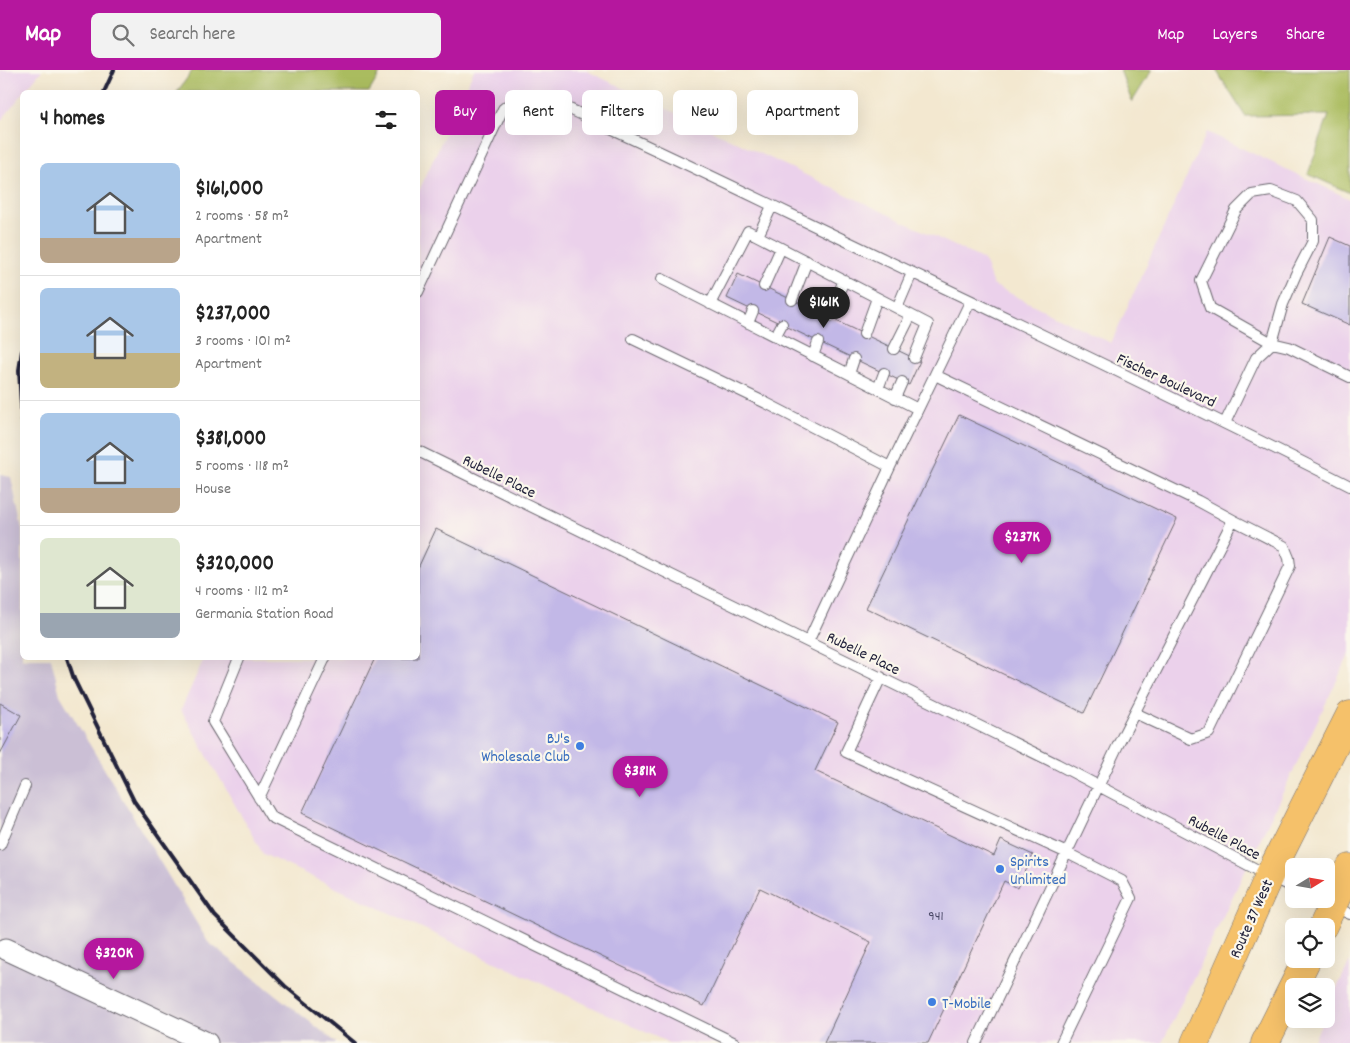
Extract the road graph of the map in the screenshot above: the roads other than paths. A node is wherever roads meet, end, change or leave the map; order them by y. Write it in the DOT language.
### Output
graph roads {
  1 [pos="772,206"];
  2 [pos="758,236"];
  3 [pos="781,248"];
  4 [pos="807,261"];
  5 [pos="912,273"];
  6 [pos="662,279"];
  7 [pos="844,280"];
  8 [pos="764,286"];
  9 [pos="420,288"];
  10 [pos="877,298"];
  11 [pos="792,300"];
  12 [pos="970,302"];
  13 [pos="710,304"];
  14 [pos="897,308"];
  15 [pos="753,310"];
  16 [pos="911,315"];
  17 [pos="829,317"];
  18 [pos="748,323"];
  19 [pos="782,324"];
  20 [pos="864,334"];
  21 [pos="775,337"];
  22 [pos="633,338"];
  23 [pos="818,342"];
  24 [pos="1272,343"];
  25 [pos="894,348"];
  26 [pos="813,356"];
  27 [pos="914,358"];
  28 [pos="854,359"];
  29 [pos="884,373"];
  30 [pos="849,374"];
  31 [pos="935,375"];
  32 [pos="1350,377"];
  33 [pos="902,382"];
  34 [pos="878,389"];
  35 [pos="895,398"];
  36 [pos="918,409"];
  37 [pos="1225,423"];
  38 [pos="420,455"];
  39 [pos="890,467"];
  40 [pos="1350,486"];
  41 [pos="1233,520"];
  42 [pos="808,642"];
  43 [pos="239,660"];
  44 [pos="324,660"];
  45 [pos="881,678"];
  46 [pos="1135,713"];
  47 [pos="1350,715"];
  48 [pos="26,786"];
  49 [pos="1099,786"];
  50 [pos="259,798"];
  51 [pos="0,844"];
  52 [pos="1067,852"];
  53 [pos="1350,868"];
  54 [pos="1269,876"];
  55 [pos="1285,884"];
  56 [pos="1331,911"];
  57 [pos="3,947"];
  58 [pos="1302,968"];
  59 [pos="207,1043"];
  60 [pos="735,1043"];
  61 [pos="976,1043"];
  62 [pos="1061,1043"];
  63 [pos="1194,1043"];
  64 [pos="1265,1043"];
  1 -- 2 [label="lane"];
  1 -- 5 [label="lane, Fischer Boulevard"];
  1 -- 9 [label="lane, Fischer Boulevard"];
  2 -- 3 [label="lane"];
  2 -- 13 [label="lane"];
  3 -- 4 [label="lane"];
  3 -- 8 [label="lane"];
  4 -- 7 [label="lane"];
  4 -- 11 [label="lane"];
  5 -- 12 [label="lane, Fischer Boulevard"];
  5 -- 14 [label="lane"];
  6 -- 13 [label="lane"];
  7 -- 10 [label="lane"];
  7 -- 17 [label="lane"];
  10 -- 14 [label="lane"];
  10 -- 20 [label="lane"];
  12 -- 31 [label="lane"];
  12 -- 37 [label="lane, Fischer Boulevard"];
  13 -- 18 [label="lane"];
  14 -- 16 [label="lane"];
  15 -- 18 [label="lane"];
  16 -- 25 [label="lane"];
  16 -- 27 [label="lane"];
  18 -- 21 [label="lane"];
  19 -- 21 [label="lane"];
  21 -- 26 [label="lane"];
  22 -- 39 [label="lane"];
  23 -- 26 [label="lane"];
  24 -- 24 [label="lane"];
  24 -- 32 [label="lane"];
  24 -- 37 [label="lane"];
  26 -- 30 [label="lane"];
  28 -- 30 [label="lane"];
  29 -- 34 [label="lane"];
  30 -- 34 [label="lane"];
  31 -- 36 [label="lane"];
  31 -- 41 [label="lane"];
  33 -- 35 [label="lane"];
  34 -- 35 [label="lane"];
  35 -- 36 [label="lane"];
  36 -- 39 [label="lane"];
  37 -- 40 [label="lane, Fischer Boulevard"];
  38 -- 42 [label="lane, Rubelle Place"];
  39 -- 42 [label="lane"];
  41 -- 46 [label="lane"];
  41 -- 46 [label="lane"];
  42 -- 45 [label="lane, Rubelle Place"];
  43 -- 50 [label="lane"];
  44 -- 50 [label="lane"];
  45 -- 49 [label="lane, Rubelle Place"];
  45 -- 52 [label="lane"];
  46 -- 49 [label="lane"];
  47 -- 54 [label="highway, Route 37 West"];
  48 -- 51 [label="lane"];
  49 -- 52 [label="lane"];
  49 -- 54 [label="lane, Rubelle Place"];
  50 -- 60 [label="lane"];
  52 -- 61 [label="lane"];
  52 -- 62 [label="lane"];
  53 -- 56 [label="highway"];
  54 -- 55 [label="lane, Rubelle Place"];
  54 -- 63 [label="highway, Route 37 West"];
  57 -- 59 [label="street"];
  58 -- 64 [label="highway"];
}
